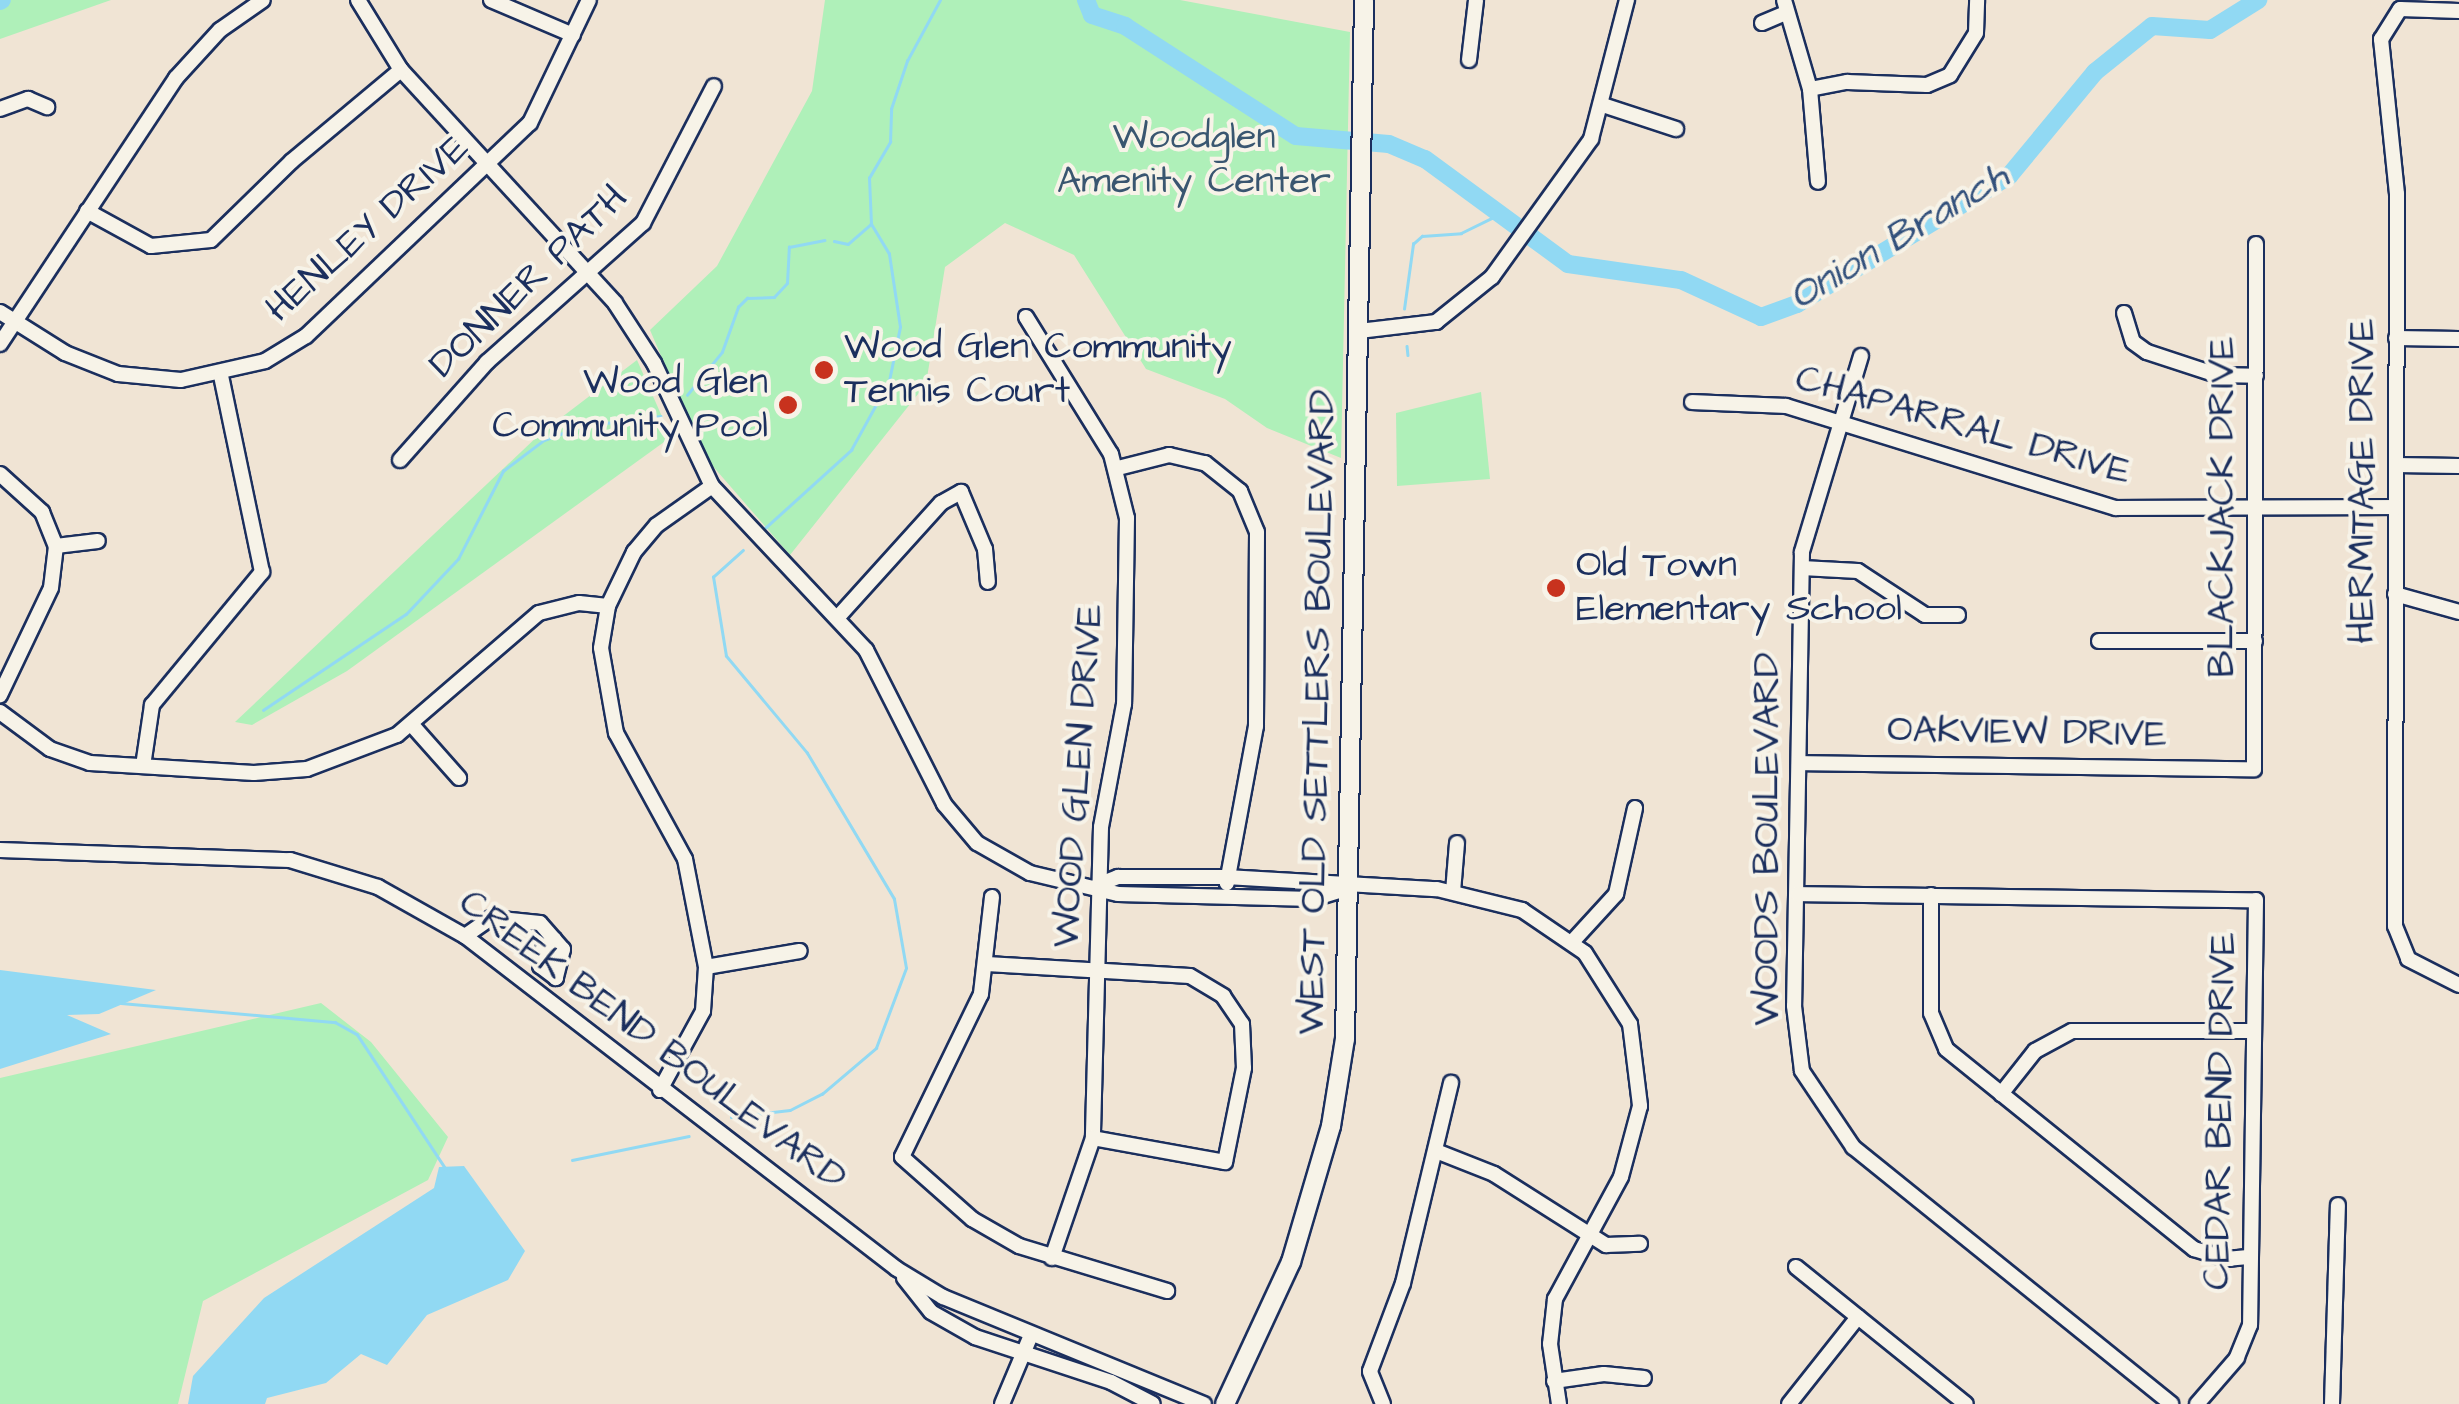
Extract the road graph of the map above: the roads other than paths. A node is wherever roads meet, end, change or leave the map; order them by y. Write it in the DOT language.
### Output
graph roads {
  1 [pos="263,0"];
  2 [pos="358,0"];
  3 [pos="491,0"];
  4 [pos="589,0"];
  5 [pos="1364,0"];
  6 [pos="1476,0"];
  7 [pos="1627,0"];
  8 [pos="1978,0"];
  9 [pos="1785,7"];
  10 [pos="2459,11"];
  11 [pos="1762,23"];
  12 [pos="573,35"];
  13 [pos="1469,60"];
  14 [pos="401,70"];
  15 [pos="714,86"];
  16 [pos="1810,89"];
  17 [pos="1604,105"];
  18 [pos="46,107"];
  19 [pos="0,109"];
  20 [pos="1676,129"];
  21 [pos="489,164"];
  22 [pos="1818,182"];
  23 [pos="88,210"];
  24 [pos="2256,244"];
  25 [pos="590,271"];
  26 [pos="0,312"];
  27 [pos="2124,313"];
  28 [pos="1026,317"];
  29 [pos="15,322"];
  30 [pos="1359,331"];
  31 [pos="2396,338"];
  32 [pos="2459,338"];
  33 [pos="0,344"];
  34 [pos="1861,356"];
  35 [pos="221,375"];
  36 [pos="2256,376"];
  37 [pos="1692,402"];
  38 [pos="1840,420"];
  39 [pos="400,460"];
  40 [pos="2396,465"];
  41 [pos="2459,466"];
  42 [pos="1118,468"];
  43 [pos="0,474"];
  44 [pos="712,486"];
  45 [pos="2396,507"];
  46 [pos="2256,510"];
  47 [pos="98,541"];
  48 [pos="56,546"];
  49 [pos="1802,568"];
  50 [pos="988,582"];
  51 [pos="2395,594"];
  52 [pos="608,606"];
  53 [pos="2459,612"];
  54 [pos="1958,615"];
  55 [pos="838,617"];
  56 [pos="2100,641"];
  57 [pos="2254,641"];
  58 [pos="0,695"];
  59 [pos="0,712"];
  60 [pos="412,724"];
  61 [pos="1799,763"];
  62 [pos="143,766"];
  63 [pos="2254,770"];
  64 [pos="459,778"];
  65 [pos="1636,808"];
  66 [pos="1457,843"];
  67 [pos="0,850"];
  68 [pos="1226,877"];
  69 [pos="1098,885"];
  70 [pos="1349,888"];
  71 [pos="1453,892"];
  72 [pos="1798,894"];
  73 [pos="1931,896"];
  74 [pos="992,897"];
  75 [pos="1227,897"];
  76 [pos="465,936"];
  77 [pos="554,939"];
  78 [pos="1573,941"];
  79 [pos="800,951"];
  80 [pos="987,964"];
  81 [pos="706,967"];
  82 [pos="1098,973"];
  83 [pos="2459,985"];
  84 [pos="2253,1031"];
  85 [pos="1451,1082"];
  86 [pos="660,1090"];
  87 [pos="2001,1094"];
  88 [pos="1093,1138"];
  89 [pos="1436,1152"];
  90 [pos="2338,1205"];
  91 [pos="1587,1234"];
  92 [pos="1640,1244"];
  93 [pos="2251,1257"];
  94 [pos="1052,1258"];
  95 [pos="1796,1266"];
  96 [pos="897,1269"];
  97 [pos="1167,1292"];
  98 [pos="1858,1317"];
  99 [pos="1032,1335"];
  100 [pos="1023,1355"];
  101 [pos="1644,1378"];
  102 [pos="1554,1381"];
  103 [pos="1960,1402"];
  104 [pos="1002,1404"];
  105 [pos="1153,1404"];
  106 [pos="1204,1404"];
  107 [pos="1226,1404"];
  108 [pos="1383,1404"];
  109 [pos="1559,1404"];
  110 [pos="1789,1404"];
  111 [pos="2171,1404"];
  112 [pos="2197,1404"];
  113 [pos="2332,1404"];
  1 -- 23 [label="street"];
  2 -- 14 [label="street"];
  3 -- 12 [label="street"];
  4 -- 12 [label="street, HENLEY DRIVE"];
  5 -- 30 [label="main road, WEST OLD SETTLERS BOULEVARD"];
  6 -- 13 [label="street"];
  7 -- 17 [label="street"];
  8 -- 16 [label="street"];
  9 -- 11 [label="street"];
  9 -- 16 [label="street"];
  10 -- 31 [label="street, HERMITAGE DRIVE"];
  12 -- 21 [label="street, HENLEY DRIVE"];
  14 -- 21 [label="street"];
  14 -- 23 [label="street"];
  15 -- 25 [label="street, DONNER PATH"];
  16 -- 22 [label="street"];
  17 -- 20 [label="street"];
  17 -- 30 [label="street"];
  18 -- 19 [label="street"];
  21 -- 25 [label="street"];
  21 -- 35 [label="street, HENLEY DRIVE"];
  23 -- 29 [label="street"];
  24 -- 36 [label="street, BLACKJACK DRIVE"];
  25 -- 39 [label="street, DONNER PATH"];
  25 -- 44 [label="street"];
  26 -- 29 [label="street, HENLEY DRIVE"];
  27 -- 36 [label="street"];
  28 -- 42 [label="street, WOOD GLEN DRIVE"];
  29 -- 33 [label="street"];
  29 -- 35 [label="street, HENLEY DRIVE"];
  30 -- 70 [label="main road, WEST OLD SETTLERS BOULEVARD"];
  31 -- 32 [label="street"];
  31 -- 40 [label="street, HERMITAGE DRIVE"];
  34 -- 38 [label="street, WOODS BOULEVARD"];
  35 -- 62 [label="street"];
  36 -- 46 [label="street, BLACKJACK DRIVE"];
  37 -- 38 [label="street, CHAPARRAL DRIVE"];
  38 -- 46 [label="street, CHAPARRAL DRIVE"];
  38 -- 49 [label="street, WOODS BOULEVARD"];
  40 -- 41 [label="street"];
  40 -- 45 [label="street, HERMITAGE DRIVE"];
  42 -- 68 [label="street"];
  42 -- 69 [label="street, WOOD GLEN DRIVE"];
  43 -- 48 [label="street"];
  44 -- 52 [label="street"];
  44 -- 55 [label="street"];
  45 -- 46 [label="street, CHAPARRAL DRIVE"];
  45 -- 51 [label="street, HERMITAGE DRIVE"];
  46 -- 57 [label="street, BLACKJACK DRIVE"];
  47 -- 48 [label="street"];
  48 -- 58 [label="street"];
  49 -- 54 [label="street"];
  49 -- 61 [label="street, WOODS BOULEVARD"];
  50 -- 55 [label="street"];
  51 -- 53 [label="street"];
  51 -- 83 [label="street, HERMITAGE DRIVE"];
  52 -- 60 [label="street"];
  52 -- 81 [label="street"];
  55 -- 69 [label="street"];
  56 -- 57 [label="street"];
  57 -- 63 [label="street, BLACKJACK DRIVE"];
  59 -- 62 [label="street"];
  60 -- 62 [label="street"];
  60 -- 64 [label="street"];
  61 -- 63 [label="street, OAKVIEW DRIVE"];
  61 -- 72 [label="street, WOODS BOULEVARD"];
  65 -- 78 [label="street"];
  66 -- 71 [label="street"];
  67 -- 76 [label="street, CREEK BEND BOULEVARD"];
  68 -- 69 [label="street"];
  68 -- 70 [label="street"];
  68 -- 75 [label="street"];
  69 -- 75 [label="street"];
  69 -- 82 [label="street, WOOD GLEN DRIVE"];
  70 -- 71 [label="street"];
  70 -- 75 [label="street"];
  70 -- 107 [label="main road, WEST OLD SETTLERS BOULEVARD"];
  71 -- 78 [label="street"];
  72 -- 73 [label="street, CEDAR BEND DRIVE"];
  72 -- 111 [label="street, WOODS BOULEVARD"];
  73 -- 84 [label="street, CEDAR BEND DRIVE"];
  73 -- 87 [label="street"];
  74 -- 80 [label="street"];
  76 -- 77 [label="street"];
  76 -- 86 [label="street, CREEK BEND BOULEVARD"];
  78 -- 91 [label="street"];
  79 -- 81 [label="street"];
  80 -- 82 [label="street"];
  80 -- 94 [label="street"];
  81 -- 86 [label="street"];
  82 -- 88 [label="street, WOOD GLEN DRIVE"];
  82 -- 88 [label="street"];
  84 -- 87 [label="street"];
  84 -- 93 [label="street, CEDAR BEND DRIVE"];
  85 -- 89 [label="street"];
  86 -- 96 [label="street, CREEK BEND BOULEVARD"];
  87 -- 93 [label="street"];
  88 -- 94 [label="street, WOOD GLEN DRIVE"];
  89 -- 91 [label="street"];
  89 -- 108 [label="street"];
  90 -- 113 [label="street"];
  91 -- 92 [label="street"];
  91 -- 102 [label="street"];
  93 -- 112 [label="street, CEDAR BEND DRIVE"];
  94 -- 97 [label="street"];
  95 -- 98 [label="street"];
  96 -- 99 [label="street, CREEK BEND BOULEVARD"];
  96 -- 100 [label="street, CREEK BEND BOULEVARD"];
  98 -- 103 [label="street"];
  98 -- 110 [label="street"];
  99 -- 100 [label="street"];
  99 -- 106 [label="street, CREEK BEND BOULEVARD"];
  100 -- 104 [label="street"];
  100 -- 105 [label="street, CREEK BEND BOULEVARD"];
  101 -- 102 [label="street"];
  102 -- 109 [label="street"];
}
